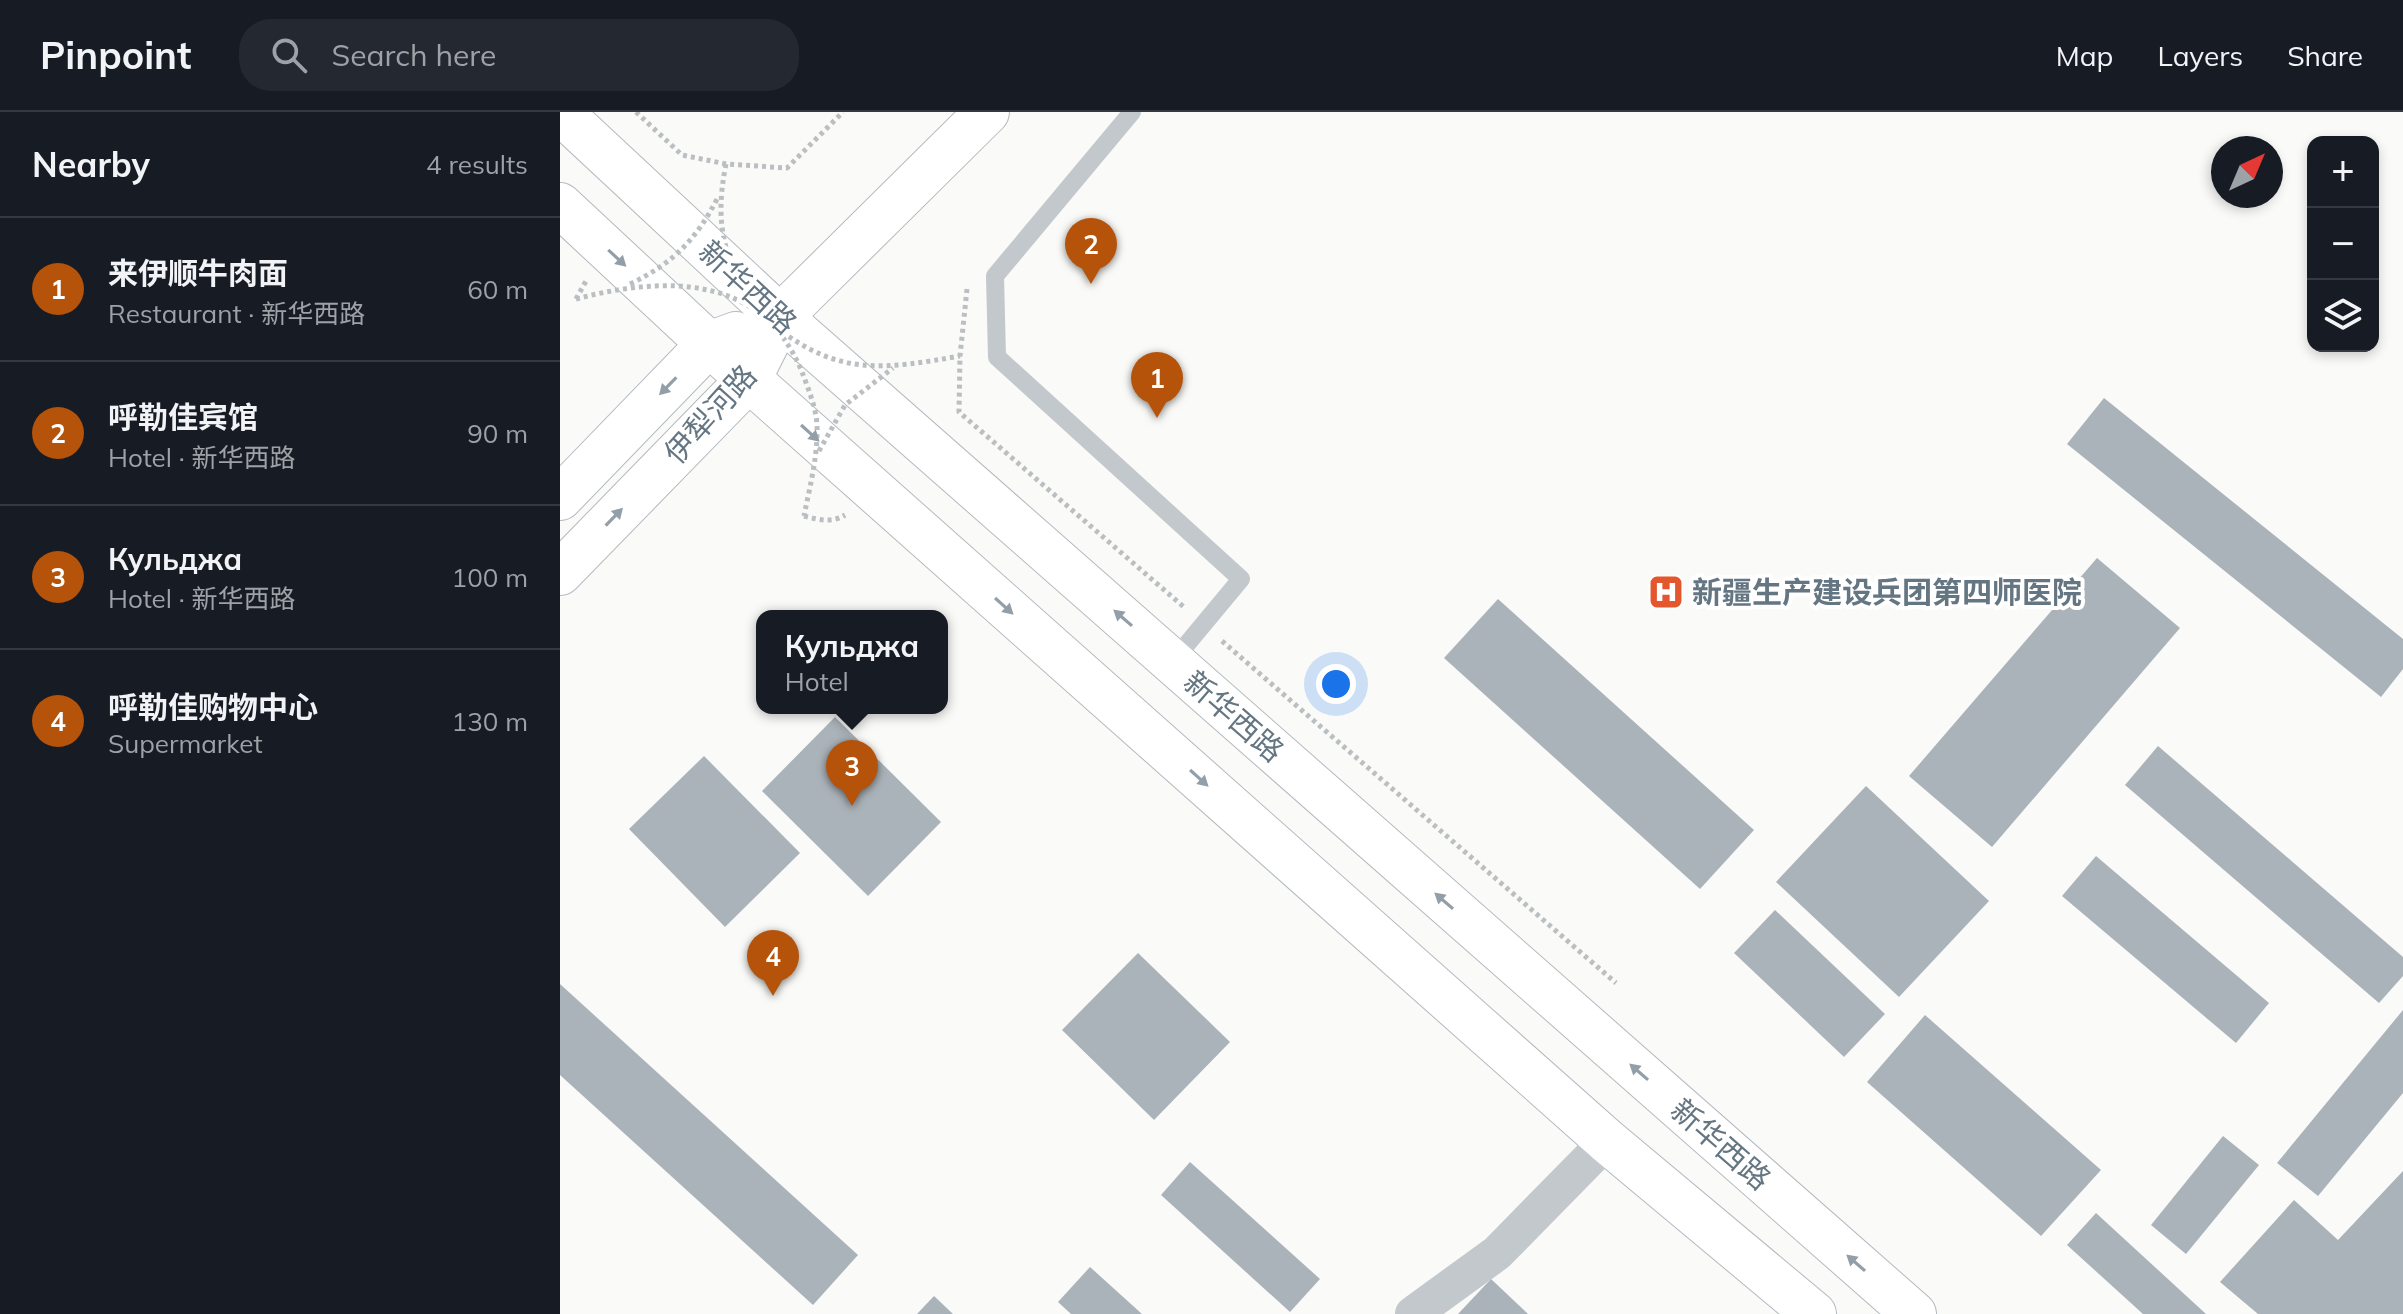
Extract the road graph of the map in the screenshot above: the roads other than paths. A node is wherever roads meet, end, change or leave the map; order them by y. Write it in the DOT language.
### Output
graph roads {
  1 [pos="560,112"];
  2 [pos="987,112"];
  3 [pos="1132,112"];
  4 [pos="560,205"];
  5 [pos="775,320"];
  6 [pos="709,344"];
  7 [pos="749,379"];
  8 [pos="560,498"];
  9 [pos="560,573"];
  10 [pos="1172,662"];
  11 [pos="1607,1141"];
  12 [pos="1413,1314"];
  13 [pos="1814,1314"];
  14 [pos="1914,1314"];
  1 -- 5 [label="main road, 新华西路"];
  2 -- 5 [label="main road"];
  3 -- 10 [label="lane"];
  4 -- 6 [label="main road, one-way"];
  5 -- 6 [label="main road, 伊犁河路"];
  5 -- 7 [label="main road, 伊犁河路"];
  10 -- 5 [label="main road, 新华西路, one-way"];
  6 -- 7 [label="main road"];
  6 -- 8 [label="main road, 伊犁河路, one-way"];
  9 -- 7 [label="main road, 伊犁河路, one-way"];
  7 -- 11 [label="main road, one-way"];
  14 -- 10 [label="main road, 新华西路, one-way"];
  11 -- 12 [label="street"];
  11 -- 13 [label="main road"];
}
